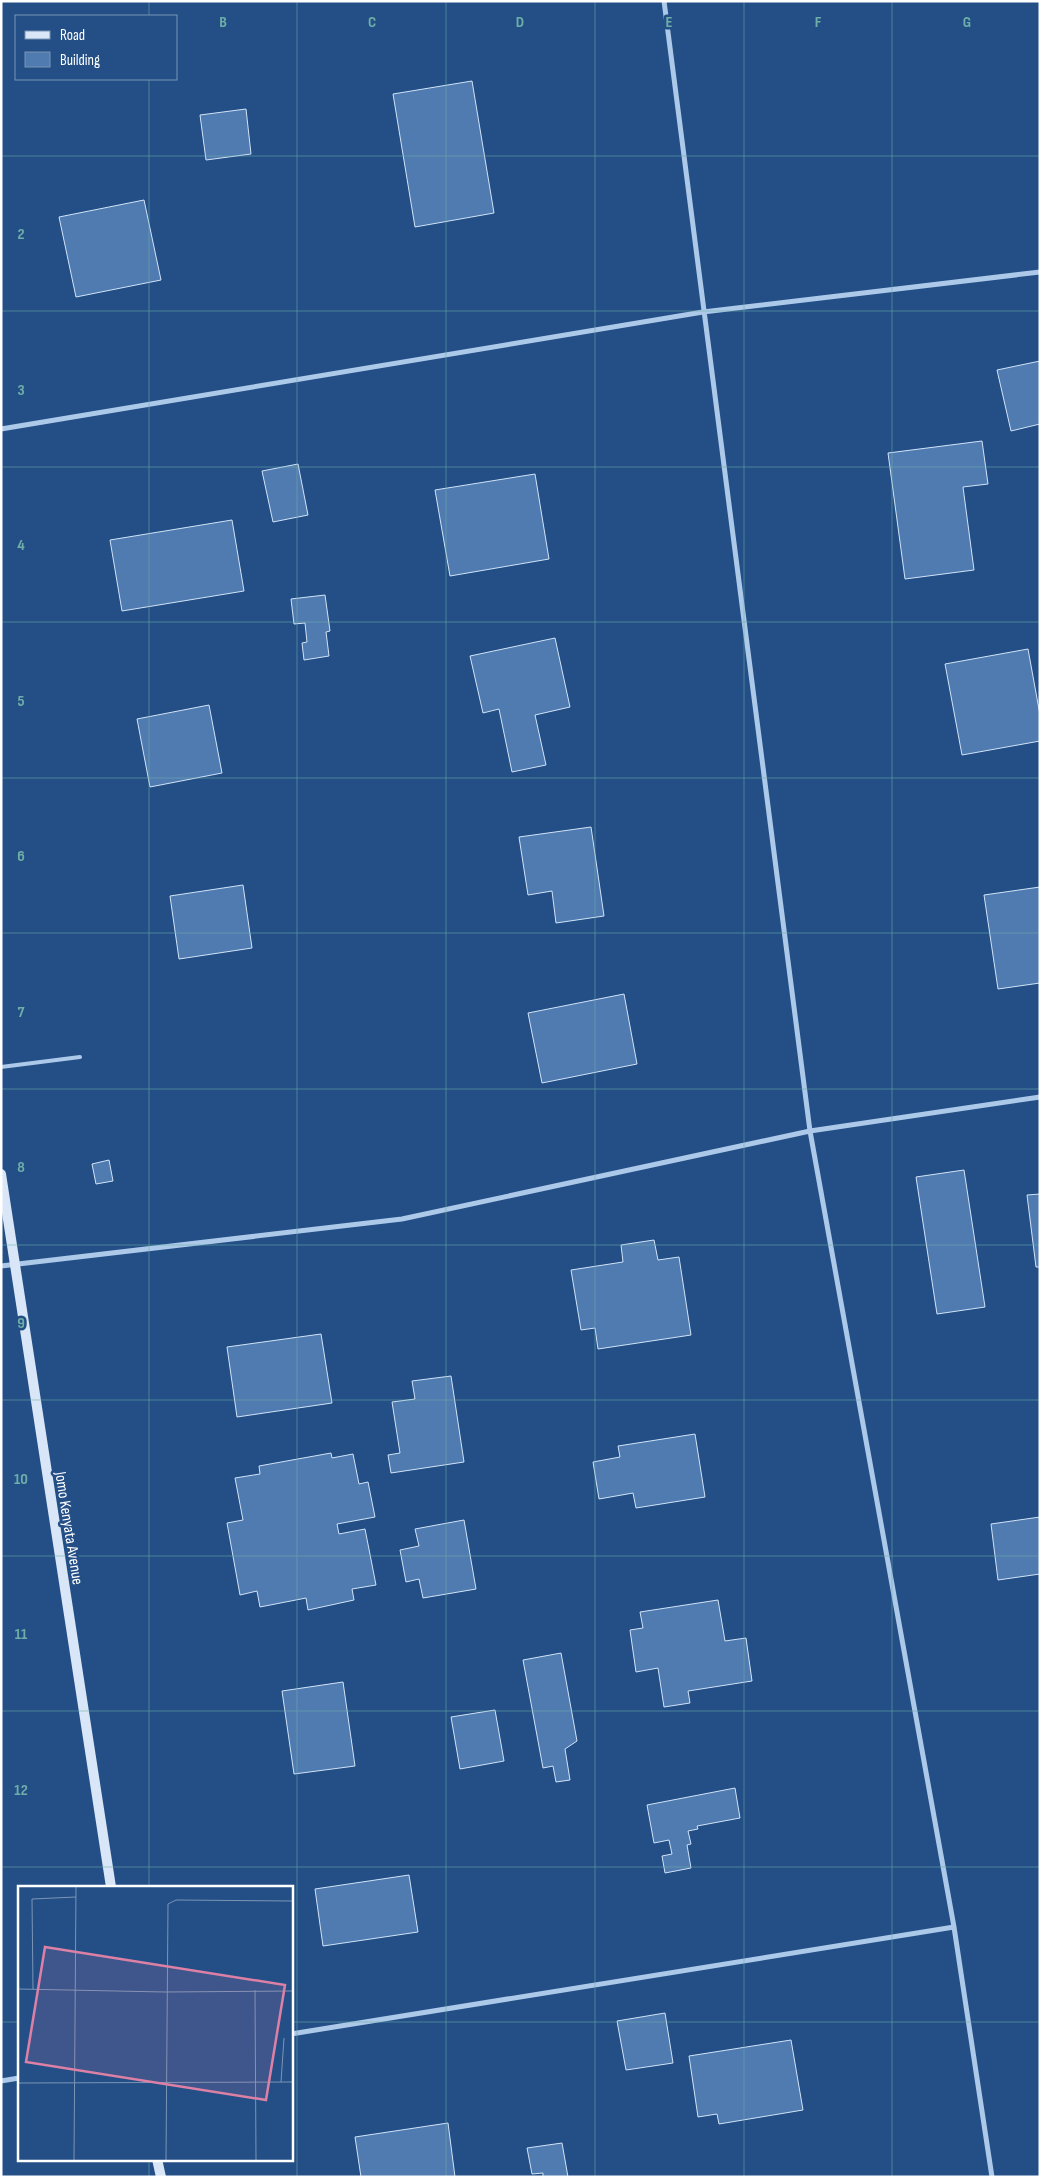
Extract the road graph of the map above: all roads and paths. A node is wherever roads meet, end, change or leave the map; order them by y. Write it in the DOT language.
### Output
graph roads {
  1 [pos="664,1"];
  2 [pos="1040,272"];
  3 [pos="703,312"];
  4 [pos="1,428"];
  5 [pos="80,1057"];
  6 [pos="1,1067"];
  7 [pos="1040,1097"];
  8 [pos="810,1131"];
  9 [pos="1,1174"];
  10 [pos="14,1264"];
  11 [pos="1,1266"];
  12 [pos="111,1886"];
  13 [pos="954,1927"];
  14 [pos="292,2034"];
  15 [pos="18,2078"];
  16 [pos="1,2080"];
  17 [pos="157,2160"];
  18 [pos="161,2177"];
  19 [pos="992,2177"];
  1 -- 3 [label="street"];
  2 -- 3 [label="street"];
  3 -- 4 [label="street"];
  3 -- 8 [label="street"];
  5 -- 6 [label="lane"];
  7 -- 8 [label="street"];
  8 -- 10 [label="street"];
  8 -- 13 [label="street"];
  9 -- 10 [label="street, Jomo Kenyata Avenue"];
  10 -- 11 [label="street"];
  10 -- 12 [label="street, Jomo Kenyata Avenue"];
  13 -- 14 [label="street"];
  13 -- 19 [label="street"];
  15 -- 16 [label="street"];
  17 -- 18 [label="street"];
}
